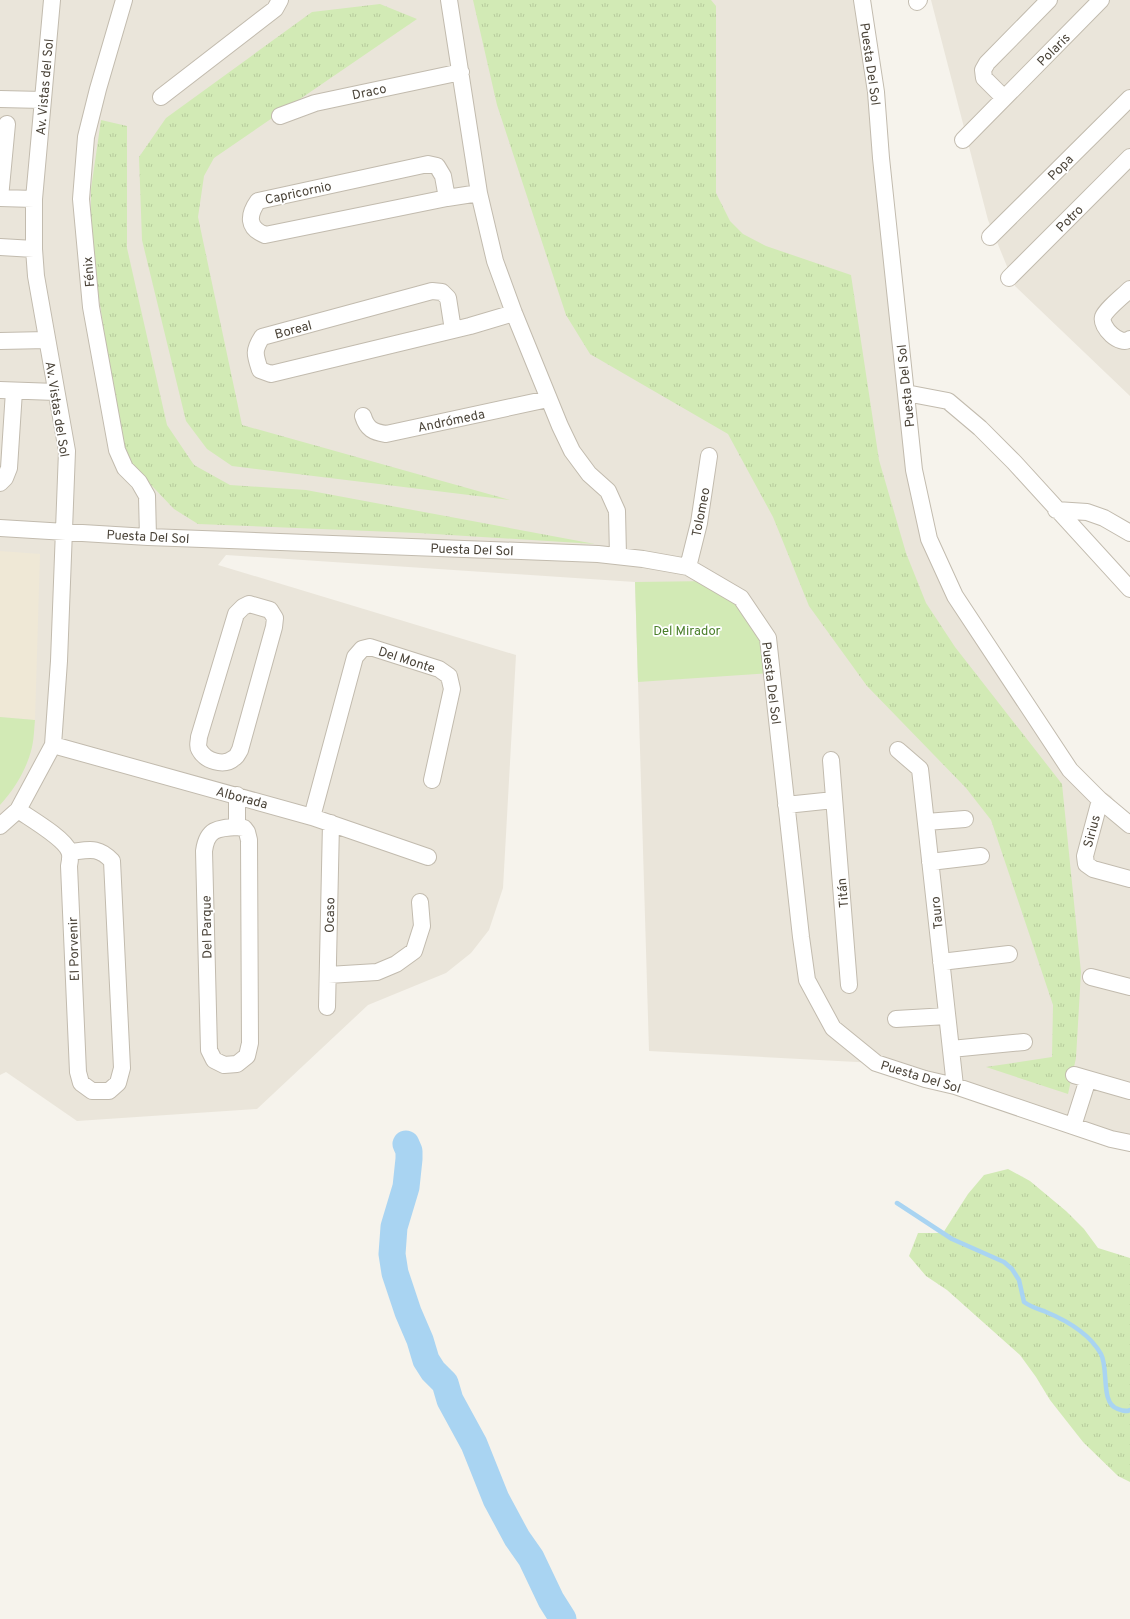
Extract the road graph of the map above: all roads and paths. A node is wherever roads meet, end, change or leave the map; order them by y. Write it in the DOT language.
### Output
graph roads {
  1 [pos="52,0"];
  2 [pos="124,0"];
  3 [pos="280,0"];
  4 [pos="449,0"];
  5 [pos="862,0"];
  6 [pos="1049,0"];
  7 [pos="1101,0"];
  8 [pos="461,72"];
  9 [pos="161,98"];
  10 [pos="1004,98"];
  11 [pos="1130,98"];
  12 [pos="0,99"];
  13 [pos="43,100"];
  14 [pos="280,116"];
  15 [pos="7,124"];
  16 [pos="963,140"];
  17 [pos="1130,157"];
  18 [pos="479,193"];
  19 [pos="0,198"];
  20 [pos="447,198"];
  21 [pos="34,199"];
  22 [pos="990,237"];
  23 [pos="0,247"];
  24 [pos="34,249"];
  25 [pos="1009,278"];
  26 [pos="1130,289"];
  27 [pos="514,313"];
  28 [pos="454,330"];
  29 [pos="1130,339"];
  30 [pos="47,340"];
  31 [pos="0,341"];
  32 [pos="7,390"];
  33 [pos="56,392"];
  34 [pos="906,393"];
  35 [pos="548,399"];
  36 [pos="363,416"];
  37 [pos="709,456"];
  38 [pos="0,483"];
  39 [pos="1056,510"];
  40 [pos="0,528"];
  41 [pos="65,533"];
  42 [pos="1130,533"];
  43 [pos="148,537"];
  44 [pos="618,556"];
  45 [pos="688,567"];
  46 [pos="1130,590"];
  47 [pos="53,745"];
  48 [pos="898,750"];
  49 [pos="830,760"];
  50 [pos="216,762"];
  51 [pos="432,780"];
  52 [pos="208,788"];
  53 [pos="237,795"];
  54 [pos="834,800"];
  55 [pos="1100,800"];
  56 [pos="786,805"];
  57 [pos="18,810"];
  58 [pos="312,817"];
  59 [pos="965,819"];
  60 [pos="926,822"];
  61 [pos="331,823"];
  62 [pos="1130,825"];
  63 [pos="0,826"];
  64 [pos="237,827"];
  65 [pos="70,852"];
  66 [pos="981,856"];
  67 [pos="428,857"];
  68 [pos="930,862"];
  69 [pos="1130,880"];
  70 [pos="420,902"];
  71 [pos="1009,954"];
  72 [pos="941,962"];
  73 [pos="328,975"];
  74 [pos="1091,977"];
  75 [pos="850,985"];
  76 [pos="1130,987"];
  77 [pos="328,1007"];
  78 [pos="947,1016"];
  79 [pos="896,1019"];
  80 [pos="1024,1042"];
  81 [pos="951,1049"];
  82 [pos="955,1086"];
  83 [pos="1130,1091"];
  84 [pos="1073,1126"];
  85 [pos="1130,1143"];
  1 -- 13 [label="street, Av. Vistas del Sol"];
  2 -- 43 [label="street, Fénix"];
  3 -- 9 [label="street"];
  4 -- 8 [label="street"];
  5 -- 34 [label="street, Puesta Del Sol"];
  6 -- 10 [label="street"];
  7 -- 10 [label="street, Polaris"];
  8 -- 14 [label="street, Draco"];
  8 -- 18 [label="street"];
  10 -- 16 [label="street, Polaris"];
  11 -- 22 [label="street, Popa"];
  12 -- 13 [label="street"];
  13 -- 21 [label="street, Av. Vistas del Sol"];
  15 -- 19 [label="street"];
  17 -- 25 [label="street, Potro"];
  18 -- 20 [label="street, Capricornio"];
  18 -- 27 [label="street"];
  19 -- 21 [label="street"];
  20 -- 20 [label="street, Capricornio"];
  21 -- 24 [label="street, Av. Vistas del Sol"];
  23 -- 24 [label="street"];
  24 -- 30 [label="street, Av. Vistas del Sol"];
  26 -- 29 [label="street"];
  27 -- 28 [label="street, Boreal"];
  27 -- 35 [label="street"];
  28 -- 28 [label="street, Boreal"];
  30 -- 31 [label="street"];
  30 -- 33 [label="street, Av. Vistas del Sol"];
  32 -- 33 [label="street"];
  32 -- 38 [label="street"];
  33 -- 41 [label="street, Av. Vistas del Sol"];
  34 -- 39 [label="street"];
  34 -- 55 [label="street, Puesta Del Sol"];
  35 -- 36 [label="street, Andrómeda"];
  35 -- 44 [label="street"];
  37 -- 45 [label="street, Tolomeo"];
  39 -- 42 [label="street"];
  39 -- 46 [label="street"];
  40 -- 41 [label="street, Puesta Del Sol"];
  41 -- 43 [label="street, Puesta Del Sol"];
  41 -- 47 [label="street, Av. Vistas del Sol"];
  43 -- 44 [label="street, Puesta Del Sol"];
  44 -- 45 [label="street, Puesta Del Sol"];
  45 -- 56 [label="street, Puesta Del Sol"];
  47 -- 52 [label="street, Alborada"];
  47 -- 57 [label="street, Av. Vistas del Sol"];
  48 -- 60 [label="street, Tauro"];
  49 -- 54 [label="street, Titán"];
  50 -- 50 [label="street"];
  50 -- 52 [label="street"];
  51 -- 58 [label="street, Del Monte"];
  52 -- 53 [label="street, Alborada"];
  53 -- 58 [label="street, Alborada"];
  53 -- 64 [label="street"];
  54 -- 56 [label="street"];
  54 -- 75 [label="street, Titán"];
  55 -- 62 [label="street, Puesta Del Sol"];
  55 -- 69 [label="street, Sirius"];
  56 -- 82 [label="street, Puesta Del Sol"];
  57 -- 63 [label="street, Av. Vistas del Sol"];
  57 -- 65 [label="street"];
  58 -- 61 [label="street, Alborada"];
  59 -- 60 [label="street"];
  60 -- 68 [label="street, Tauro"];
  61 -- 67 [label="street, Alborada"];
  61 -- 73 [label="street, Ocaso"];
  64 -- 64 [label="street, Del Parque"];
  65 -- 65 [label="street, El Porvenir"];
  66 -- 68 [label="street"];
  68 -- 72 [label="street, Tauro"];
  70 -- 73 [label="street"];
  71 -- 72 [label="street"];
  72 -- 78 [label="street, Tauro"];
  73 -- 77 [label="street, Ocaso"];
  74 -- 76 [label="street"];
  78 -- 79 [label="street"];
  78 -- 81 [label="street, Tauro"];
  80 -- 81 [label="street"];
  81 -- 82 [label="street, Tauro"];
  82 -- 84 [label="street, Puesta Del Sol"];
  83 -- 84 [label="street"];
  84 -- 85 [label="street, Puesta Del Sol"];
}
